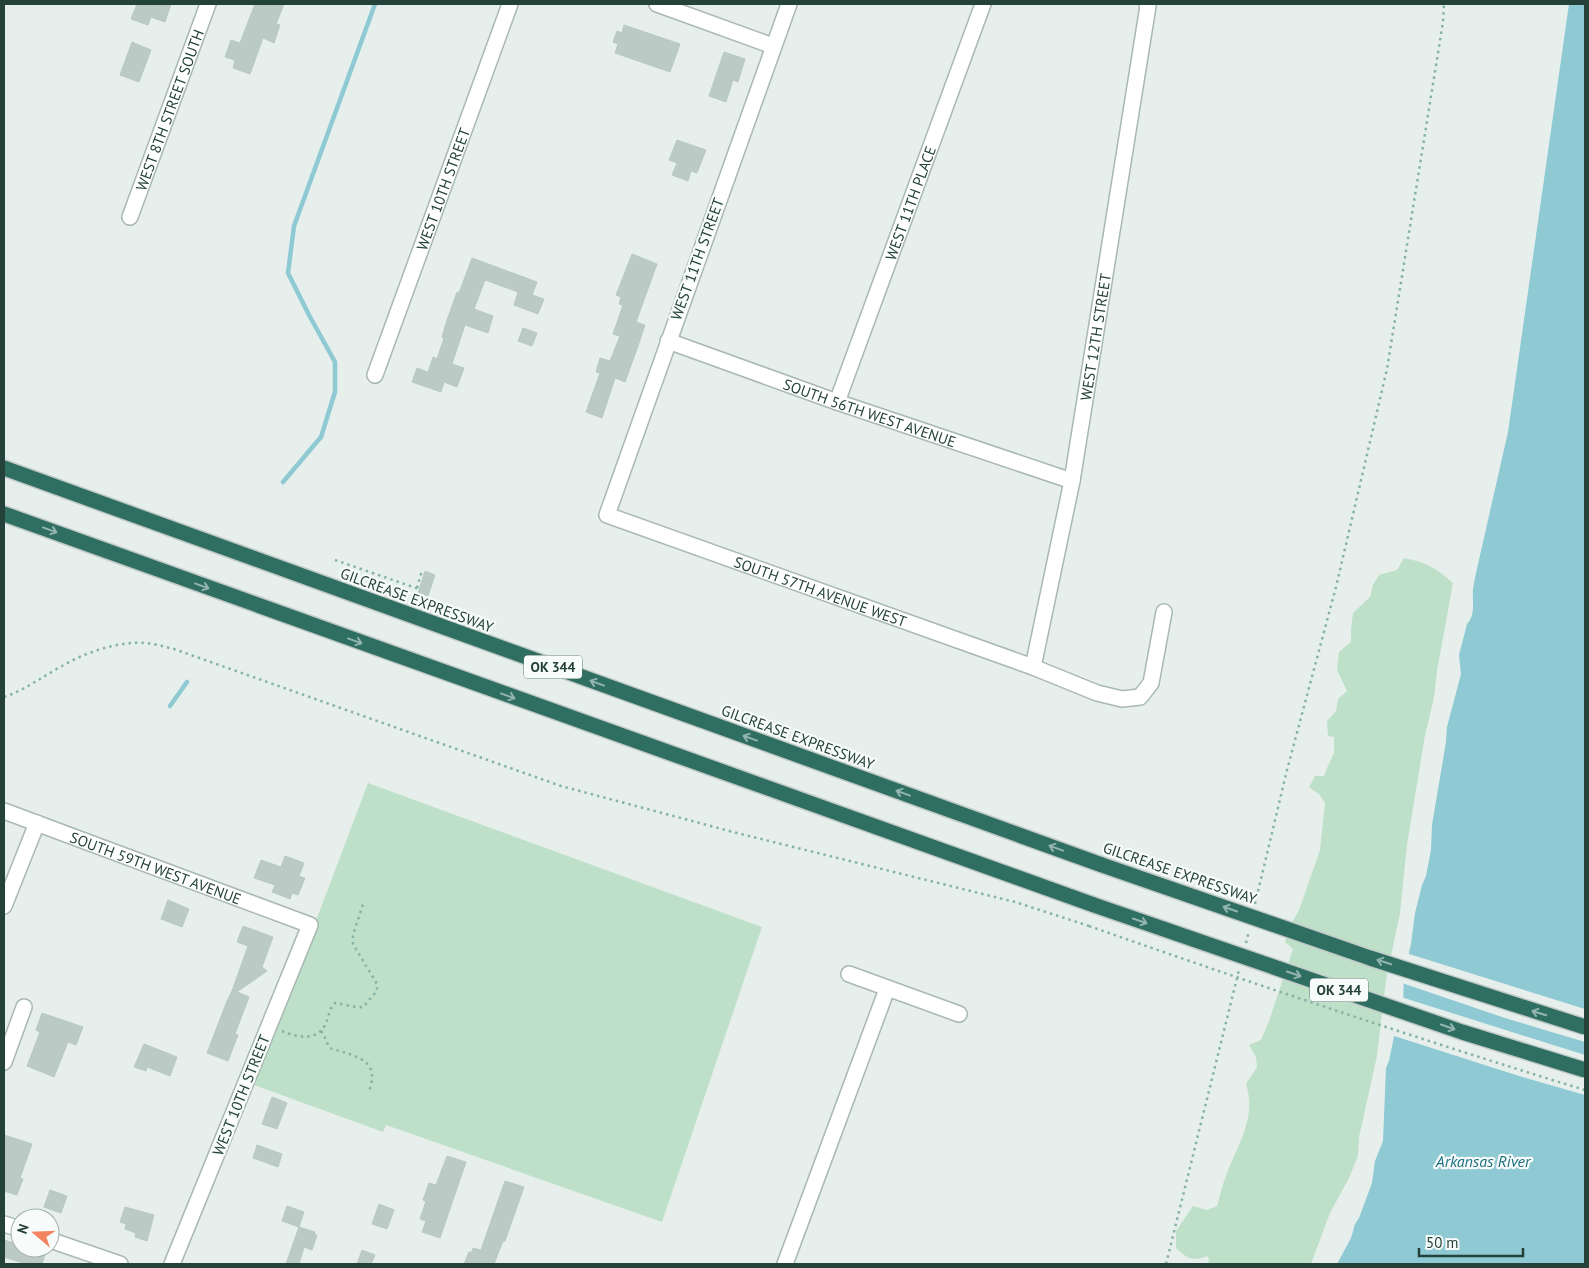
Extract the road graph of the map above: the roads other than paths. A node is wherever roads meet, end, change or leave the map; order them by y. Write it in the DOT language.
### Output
graph roads {
  1 [pos="208,4"];
  2 [pos="510,4"];
  3 [pos="657,4"];
  4 [pos="788,4"];
  5 [pos="983,4"];
  6 [pos="1147,4"];
  7 [pos="773,46"];
  8 [pos="130,217"];
  9 [pos="668,341"];
  10 [pos="375,375"];
  11 [pos="837,402"];
  12 [pos="4,468"];
  13 [pos="1072,481"];
  14 [pos="4,514"];
  15 [pos="607,514"];
  16 [pos="1164,612"];
  17 [pos="1033,667"];
  18 [pos="4,812"];
  19 [pos="37,823"];
  20 [pos="4,906"];
  21 [pos="310,925"];
  22 [pos="848,974"];
  23 [pos="887,988"];
  24 [pos="24,1008"];
  25 [pos="959,1014"];
  26 [pos="1585,1026"];
  27 [pos="4,1062"];
  28 [pos="1585,1070"];
  29 [pos="60,1243"];
  30 [pos="120,1264"];
  31 [pos="172,1264"];
  32 [pos="785,1264"];
  1 -- 8 [label="street, WEST 8TH STREET SOUTH"];
  2 -- 10 [label="street, WEST 10TH STREET"];
  3 -- 7 [label="street"];
  4 -- 7 [label="street, WEST 11TH STREET"];
  5 -- 11 [label="street, WEST 11TH PLACE"];
  6 -- 13 [label="street, WEST 12TH STREET"];
  7 -- 9 [label="street, WEST 11TH STREET"];
  9 -- 11 [label="street, SOUTH 56TH WEST AVENUE"];
  9 -- 15 [label="street, WEST 11TH STREET"];
  11 -- 13 [label="street, SOUTH 56TH WEST AVENUE"];
  26 -- 12 [label="highway, GILCREASE EXPRESSWAY / OK 344, one-way, bridge"];
  13 -- 17 [label="street, WEST 12TH STREET"];
  14 -- 28 [label="highway, OK 344, one-way, bridge"];
  15 -- 17 [label="street, SOUTH 57TH AVENUE WEST"];
  16 -- 17 [label="street, SOUTH 57TH AVENUE WEST"];
  18 -- 19 [label="street, SOUTH 59TH WEST AVENUE"];
  19 -- 20 [label="street"];
  19 -- 21 [label="street, SOUTH 59TH WEST AVENUE"];
  21 -- 31 [label="street, WEST 10TH STREET"];
  22 -- 23 [label="street"];
  23 -- 25 [label="street"];
  23 -- 32 [label="street"];
  24 -- 27 [label="street"];
  29 -- 30 [label="street"];
}
